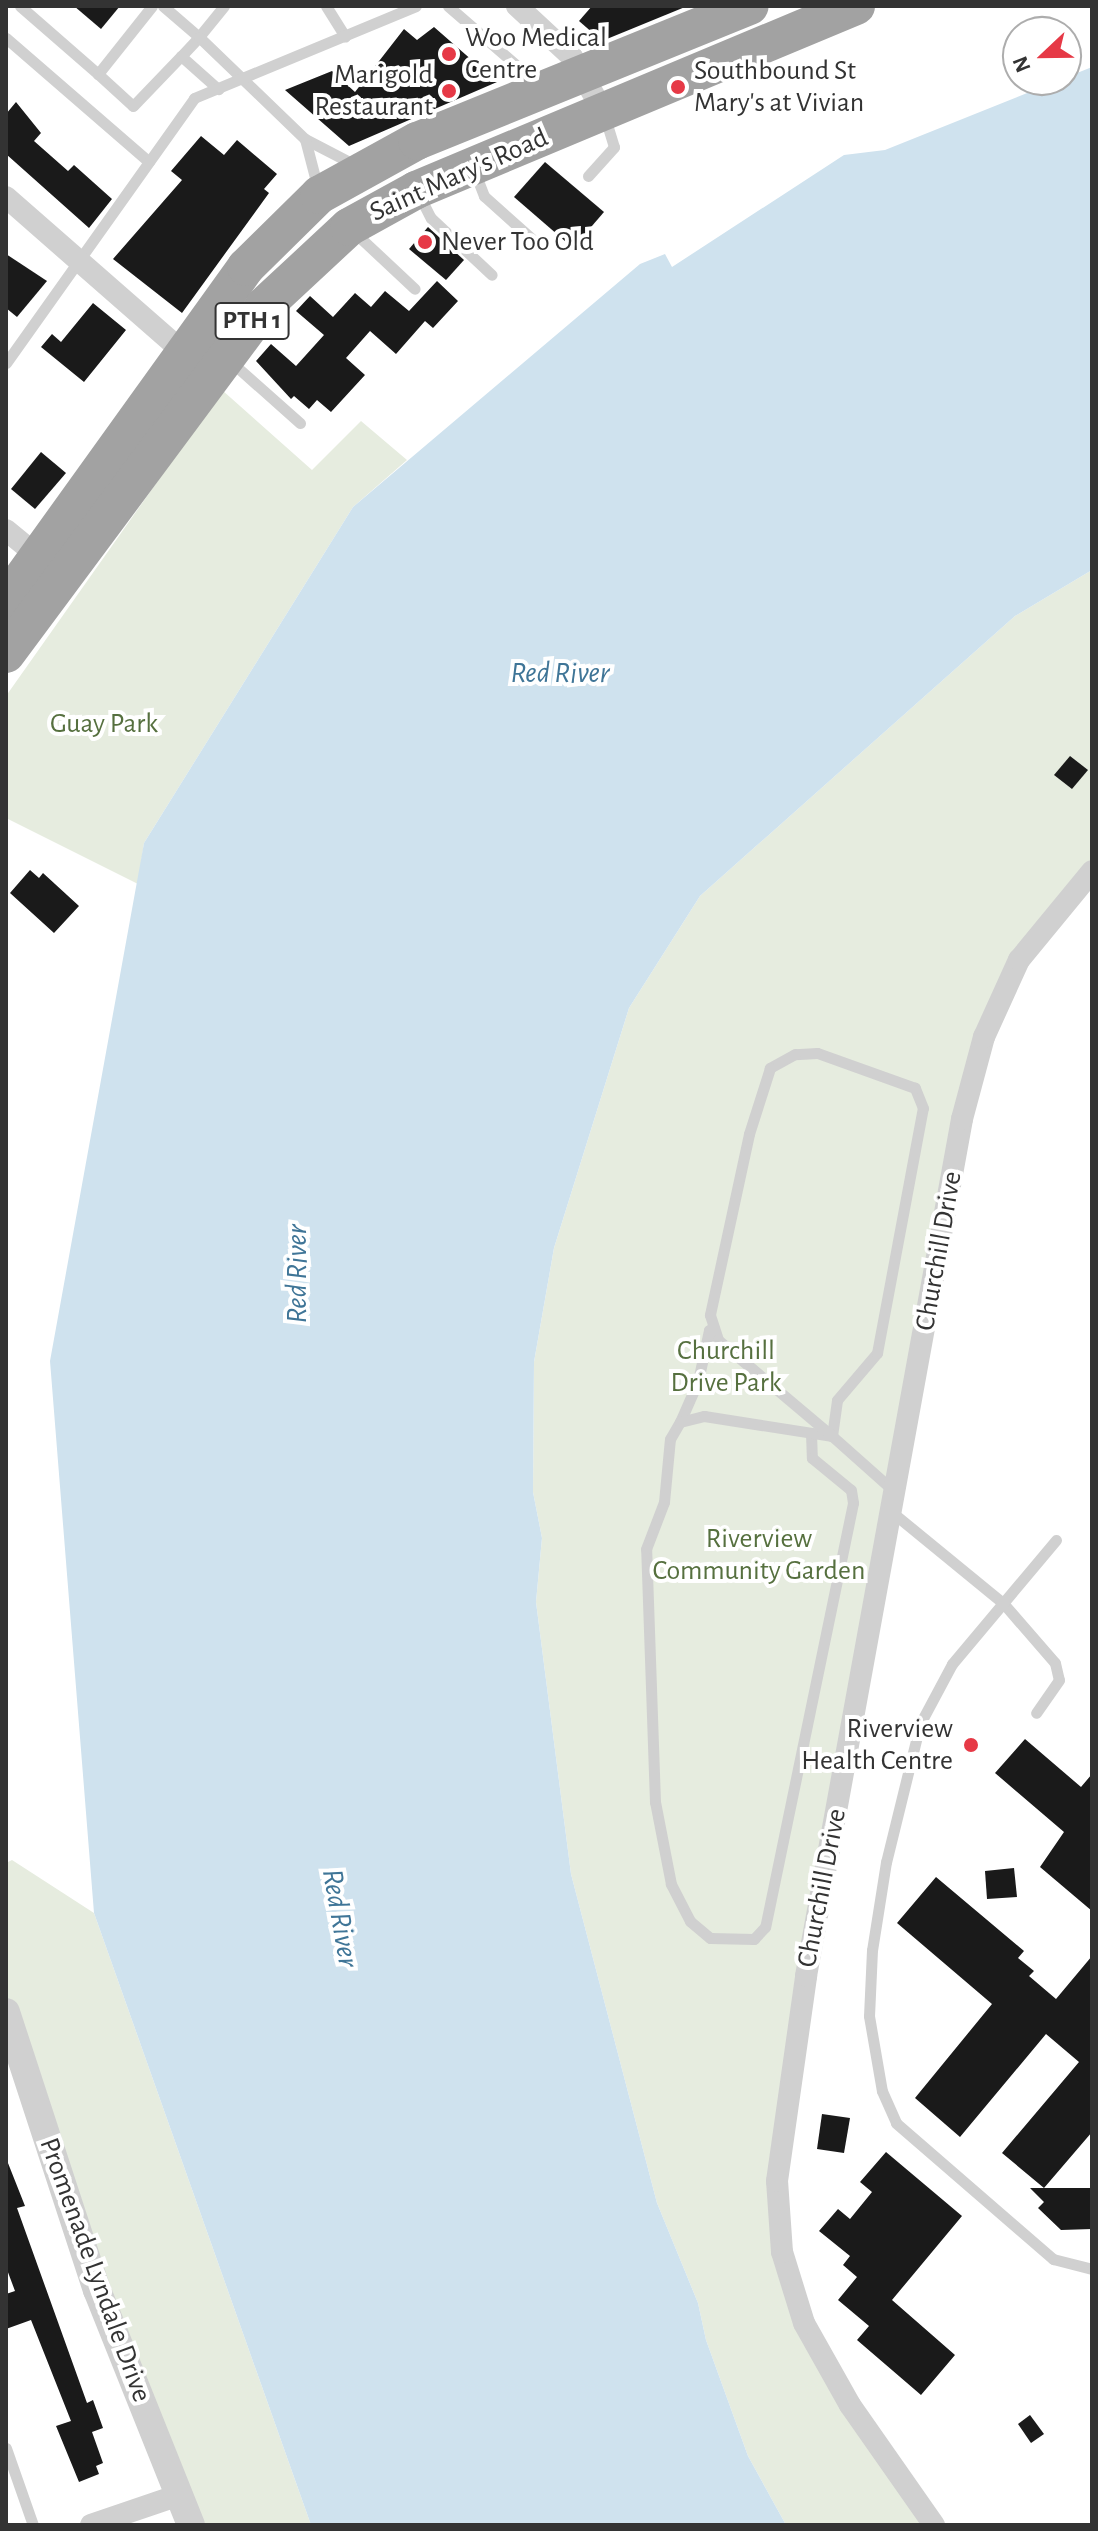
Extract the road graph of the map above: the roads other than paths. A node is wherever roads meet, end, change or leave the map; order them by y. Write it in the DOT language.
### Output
graph roads {
  1 [pos="20,6"];
  2 [pos="152,6"];
  3 [pos="163,6"];
  4 [pos="224,6"];
  5 [pos="326,6"];
  6 [pos="416,6"];
  7 [pos="448,6"];
  8 [pos="517,6"];
  9 [pos="750,6"];
  10 [pos="843,9"];
  11 [pos="345,36"];
  12 [pos="199,37"];
  13 [pos="6,38"];
  14 [pos="181,56"];
  15 [pos="516,65"];
  16 [pos="584,73"];
  17 [pos="98,74"];
  18 [pos="242,78"];
  19 [pos="218,89"];
  20 [pos="603,111"];
  21 [pos="305,139"];
  22 [pos="149,162"];
  23 [pos="472,166"];
  24 [pos="361,168"];
  25 [pos="588,176"];
  26 [pos="416,190"];
  27 [pos="319,195"];
  28 [pos="6,197"];
  29 [pos="349,227"];
  30 [pos="541,247"];
  31 [pos="79,261"];
  32 [pos="492,275"];
  33 [pos="415,289"];
  34 [pos="206,361"];
  35 [pos="6,363"];
  36 [pos="300,423"];
  37 [pos="6,530"];
  38 [pos="50,566"];
  39 [pos="6,601"];
  40 [pos="6,654"];
  41 [pos="1092,871"];
  42 [pos="714,1328"];
  43 [pos="680,1422"];
  44 [pos="811,1433"];
  45 [pos="832,1436"];
  46 [pos="895,1503"];
  47 [pos="1056,1540"];
  48 [pos="1003,1603"];
  49 [pos="1036,1713"];
  50 [pos="6,2012"];
  51 [pos="1092,2269"];
  52 [pos="6,2448"];
  53 [pos="179,2495"];
  54 [pos="33,2525"];
  55 [pos="91,2525"];
  56 [pos="191,2525"];
  57 [pos="934,2525"];
  1 -- 17 [label="lane"];
  2 -- 17 [label="lane"];
  3 -- 12 [label="lane"];
  4 -- 12 [label="lane"];
  5 -- 11 [label="lane"];
  6 -- 11 [label="lane"];
  7 -- 15 [label="lane"];
  8 -- 16 [label="street"];
  9 -- 16 [label="highway, Saint Mary's Road / PTH 1"];
  10 -- 20 [label="highway, Saint Mary's Road / PTH 1"];
  11 -- 18 [label="lane"];
  12 -- 14 [label="lane"];
  12 -- 18 [label="lane"];
  13 -- 22 [label="lane"];
  14 -- 17 [label="lane"];
  14 -- 19 [label="lane"];
  16 -- 20 [label="street"];
  16 -- 24 [label="highway, Saint Mary's Road / PTH 1"];
  18 -- 19 [label="lane"];
  18 -- 21 [label="lane"];
  19 -- 22 [label="lane"];
  20 -- 23 [label="highway, Saint Mary's Road / PTH 1"];
  20 -- 25 [label="lane"];
  21 -- 24 [label="lane"];
  21 -- 27 [label="lane"];
  22 -- 31 [label="lane"];
  23 -- 26 [label="highway, Saint Mary's Road / PTH 1"];
  23 -- 30 [label="lane"];
  24 -- 27 [label="highway, Saint Mary's Road / PTH 1"];
  26 -- 29 [label="highway, Saint Mary's Road / PTH 1"];
  26 -- 32 [label="lane"];
  27 -- 34 [label="highway, Saint Mary's Road / PTH 1"];
  28 -- 31 [label="street"];
  29 -- 33 [label="lane"];
  29 -- 34 [label="highway, Saint Mary's Road / PTH 1"];
  31 -- 34 [label="street"];
  31 -- 35 [label="lane"];
  34 -- 36 [label="lane"];
  34 -- 38 [label="highway, Saint Mary's Road / PTH 1"];
  37 -- 38 [label="street"];
  38 -- 39 [label="highway, Saint Mary's Road / PTH 1"];
  38 -- 40 [label="highway, Saint Mary's Road / PTH 1"];
  41 -- 46 [label="street, Churchill Drive"];
  42 -- 43 [label="lane"];
  42 -- 45 [label="lane"];
  42 -- 45 [label="lane"];
  43 -- 44 [label="lane"];
  43 -- 44 [label="lane"];
  44 -- 45 [label="lane"];
  45 -- 46 [label="lane"];
  46 -- 48 [label="lane"];
  46 -- 57 [label="street, Churchill Drive"];
  47 -- 48 [label="lane"];
  48 -- 49 [label="lane"];
  48 -- 51 [label="lane"];
  50 -- 53 [label="street, Promenade Lyndale Drive"];
  52 -- 54 [label="lane"];
  53 -- 55 [label="street"];
  53 -- 56 [label="street, Promenade Lyndale Drive"];
}
